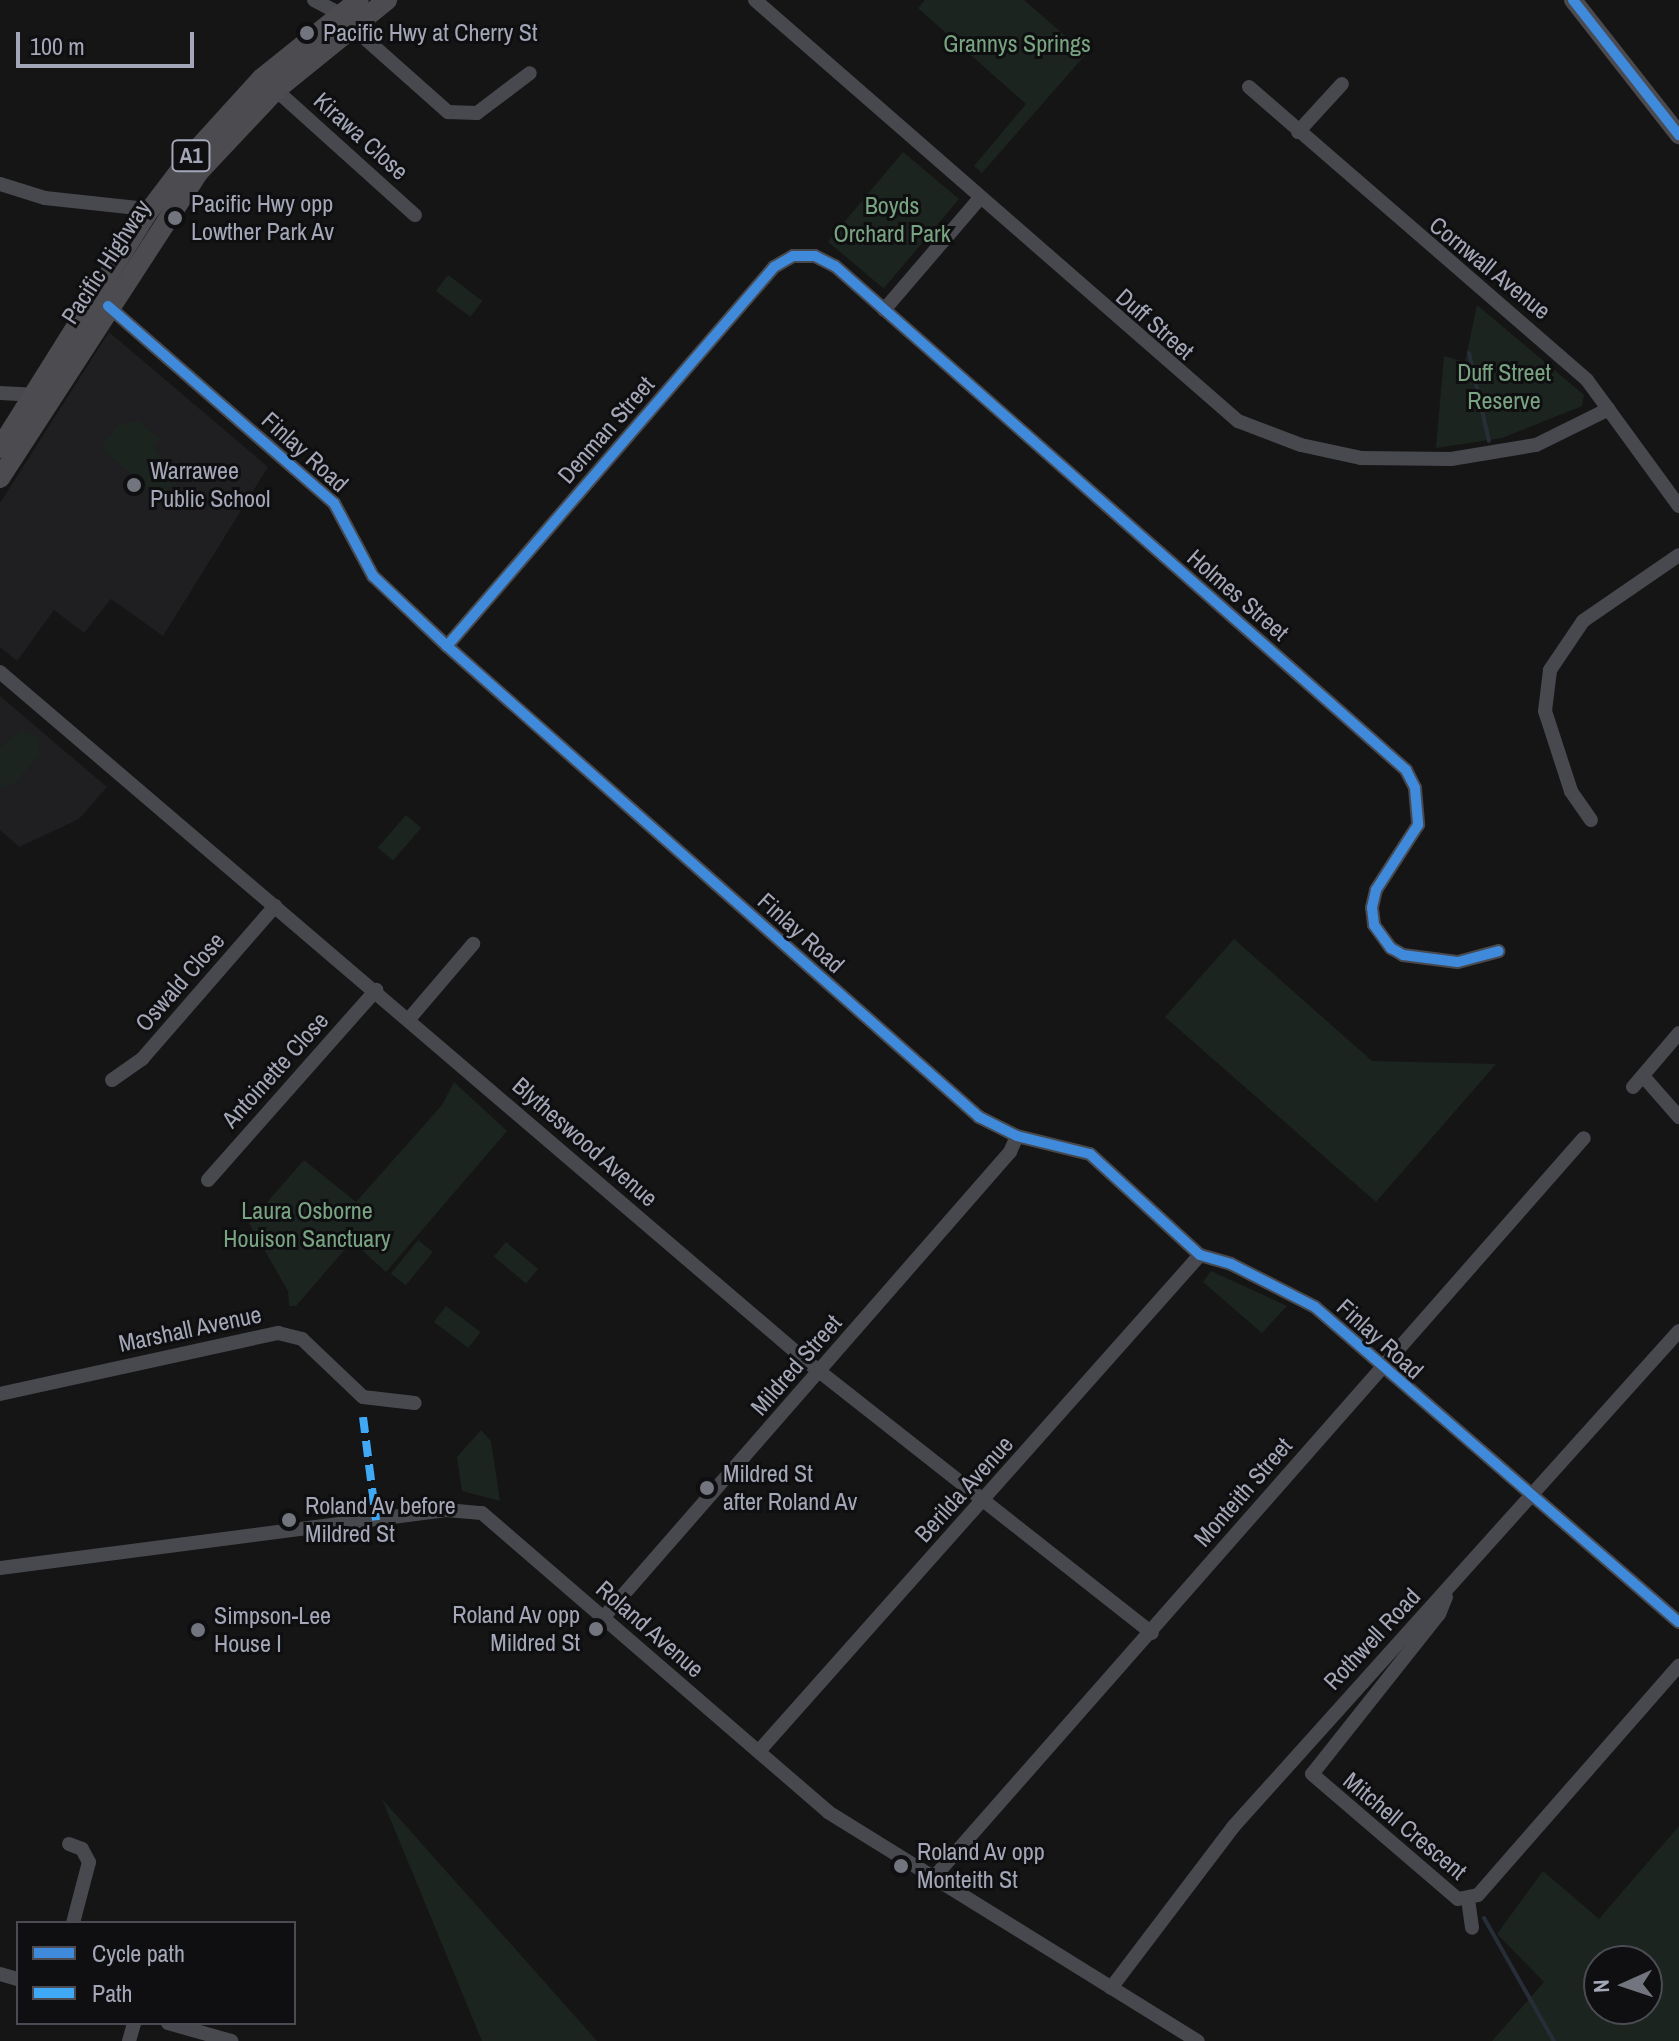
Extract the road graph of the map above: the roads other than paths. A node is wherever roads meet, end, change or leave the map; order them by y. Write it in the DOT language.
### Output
graph roads {
  1 [pos="314,0"];
  2 [pos="359,0"];
  3 [pos="387,0"];
  4 [pos="755,0"];
  5 [pos="1573,0"];
  6 [pos="344,22"];
  7 [pos="530,73"];
  8 [pos="1342,84"];
  9 [pos="1249,87"];
  10 [pos="276,90"];
  11 [pos="1298,132"];
  12 [pos="1679,135"];
  13 [pos="0,184"];
  14 [pos="980,198"];
  15 [pos="146,215"];
  16 [pos="415,215"];
  17 [pos="804,254"];
  18 [pos="108,306"];
  19 [pos="884,310"];
  20 [pos="0,393"];
  21 [pos="33,395"];
  22 [pos="1609,409"];
  23 [pos="0,448"];
  24 [pos="0,478"];
  25 [pos="1679,506"];
  26 [pos="1679,555"];
  27 [pos="447,646"];
  28 [pos="0,672"];
  29 [pos="1591,820"];
  30 [pos="275,906"];
  31 [pos="473,944"];
  32 [pos="1499,951"];
  33 [pos="376,990"];
  34 [pos="409,1019"];
  35 [pos="1679,1033"];
  36 [pos="112,1080"];
  37 [pos="1679,1117"];
  38 [pos="1017,1136"];
  39 [pos="1584,1138"];
  40 [pos="208,1180"];
  41 [pos="1200,1255"];
  42 [pos="1679,1331"];
  43 [pos="1380,1366"];
  44 [pos="820,1372"];
  45 [pos="0,1394"];
  46 [pos="415,1403"];
  47 [pos="1534,1498"];
  48 [pos="982,1504"];
  49 [pos="0,1568"];
  50 [pos="1449,1589"];
  51 [pos="603,1618"];
  52 [pos="1679,1622"];
  53 [pos="1152,1633"];
  54 [pos="1679,1665"];
  55 [pos="759,1751"];
  56 [pos="69,1844"];
  57 [pos="936,1875"];
  58 [pos="1468,1899"];
  59 [pos="74,1921"];
  60 [pos="1472,1928"];
  61 [pos="1111,1988"];
  62 [pos="175,2025"];
  63 [pos="231,2041"];
  64 [pos="1198,2041"];
  1 -- 6 [label="street"];
  2 -- 6 [label="highway, Pacific Highway / A1"];
  3 -- 6 [label="highway, Pacific Highway / A1"];
  4 -- 14 [label="street, Duff Street"];
  5 -- 12 [label="main road"];
  6 -- 7 [label="street"];
  6 -- 10 [label="highway, Pacific Highway / A1"];
  6 -- 15 [label="highway, Pacific Highway / A1"];
  8 -- 11 [label="street"];
  9 -- 11 [label="street, Cornwall Avenue"];
  10 -- 16 [label="street, Kirawa Close"];
  10 -- 18 [label="highway, Pacific Highway / A1"];
  11 -- 22 [label="street, Cornwall Avenue"];
  13 -- 15 [label="street"];
  14 -- 19 [label="street"];
  14 -- 22 [label="street, Duff Street"];
  15 -- 21 [label="highway, Pacific Highway / A1"];
  17 -- 19 [label="street, Holmes Street"];
  17 -- 27 [label="street, Denman Street"];
  18 -- 24 [label="highway, Pacific Highway / A1"];
  18 -- 27 [label="street, Finlay Road"];
  19 -- 32 [label="street, Holmes Street"];
  20 -- 21 [label="street"];
  21 -- 23 [label="highway, Pacific Highway / A1"];
  22 -- 25 [label="street, Cornwall Avenue"];
  26 -- 29 [label="street"];
  27 -- 38 [label="street, Finlay Road"];
  28 -- 30 [label="street, Blytheswood Avenue"];
  30 -- 33 [label="street, Blytheswood Avenue"];
  30 -- 36 [label="street, Oswald Close"];
  31 -- 34 [label="street"];
  33 -- 34 [label="street, Blytheswood Avenue"];
  33 -- 40 [label="street, Antoinette Close"];
  34 -- 44 [label="street, Blytheswood Avenue"];
  35 -- 37 [label="street"];
  38 -- 41 [label="street, Finlay Road"];
  38 -- 44 [label="street, Mildred Street"];
  39 -- 43 [label="street, Monteith Street"];
  41 -- 43 [label="street, Finlay Road"];
  41 -- 48 [label="street, Berilda Avenue"];
  42 -- 47 [label="street, Rothwell Road"];
  43 -- 47 [label="street, Finlay Road"];
  43 -- 53 [label="street, Monteith Street"];
  44 -- 48 [label="street, Blytheswood Avenue"];
  44 -- 51 [label="street, Mildred Street"];
  45 -- 46 [label="street, Marshall Avenue"];
  47 -- 50 [label="street, Rothwell Road"];
  47 -- 52 [label="street"];
  48 -- 53 [label="street, Blytheswood Avenue"];
  48 -- 55 [label="street, Berilda Avenue"];
  49 -- 51 [label="street, Roland Avenue"];
  50 -- 58 [label="street, Mitchell Crescent"];
  50 -- 61 [label="street, Rothwell Road"];
  51 -- 55 [label="street, Roland Avenue"];
  53 -- 57 [label="street, Monteith Street"];
  54 -- 58 [label="street, Mitchell Crescent"];
  55 -- 57 [label="street, Roland Avenue"];
  56 -- 59 [label="street"];
  57 -- 61 [label="street, Roland Avenue"];
  58 -- 60 [label="street, Mitchell Crescent"];
  61 -- 64 [label="street, Roland Avenue"];
  62 -- 63 [label="street"];
}
